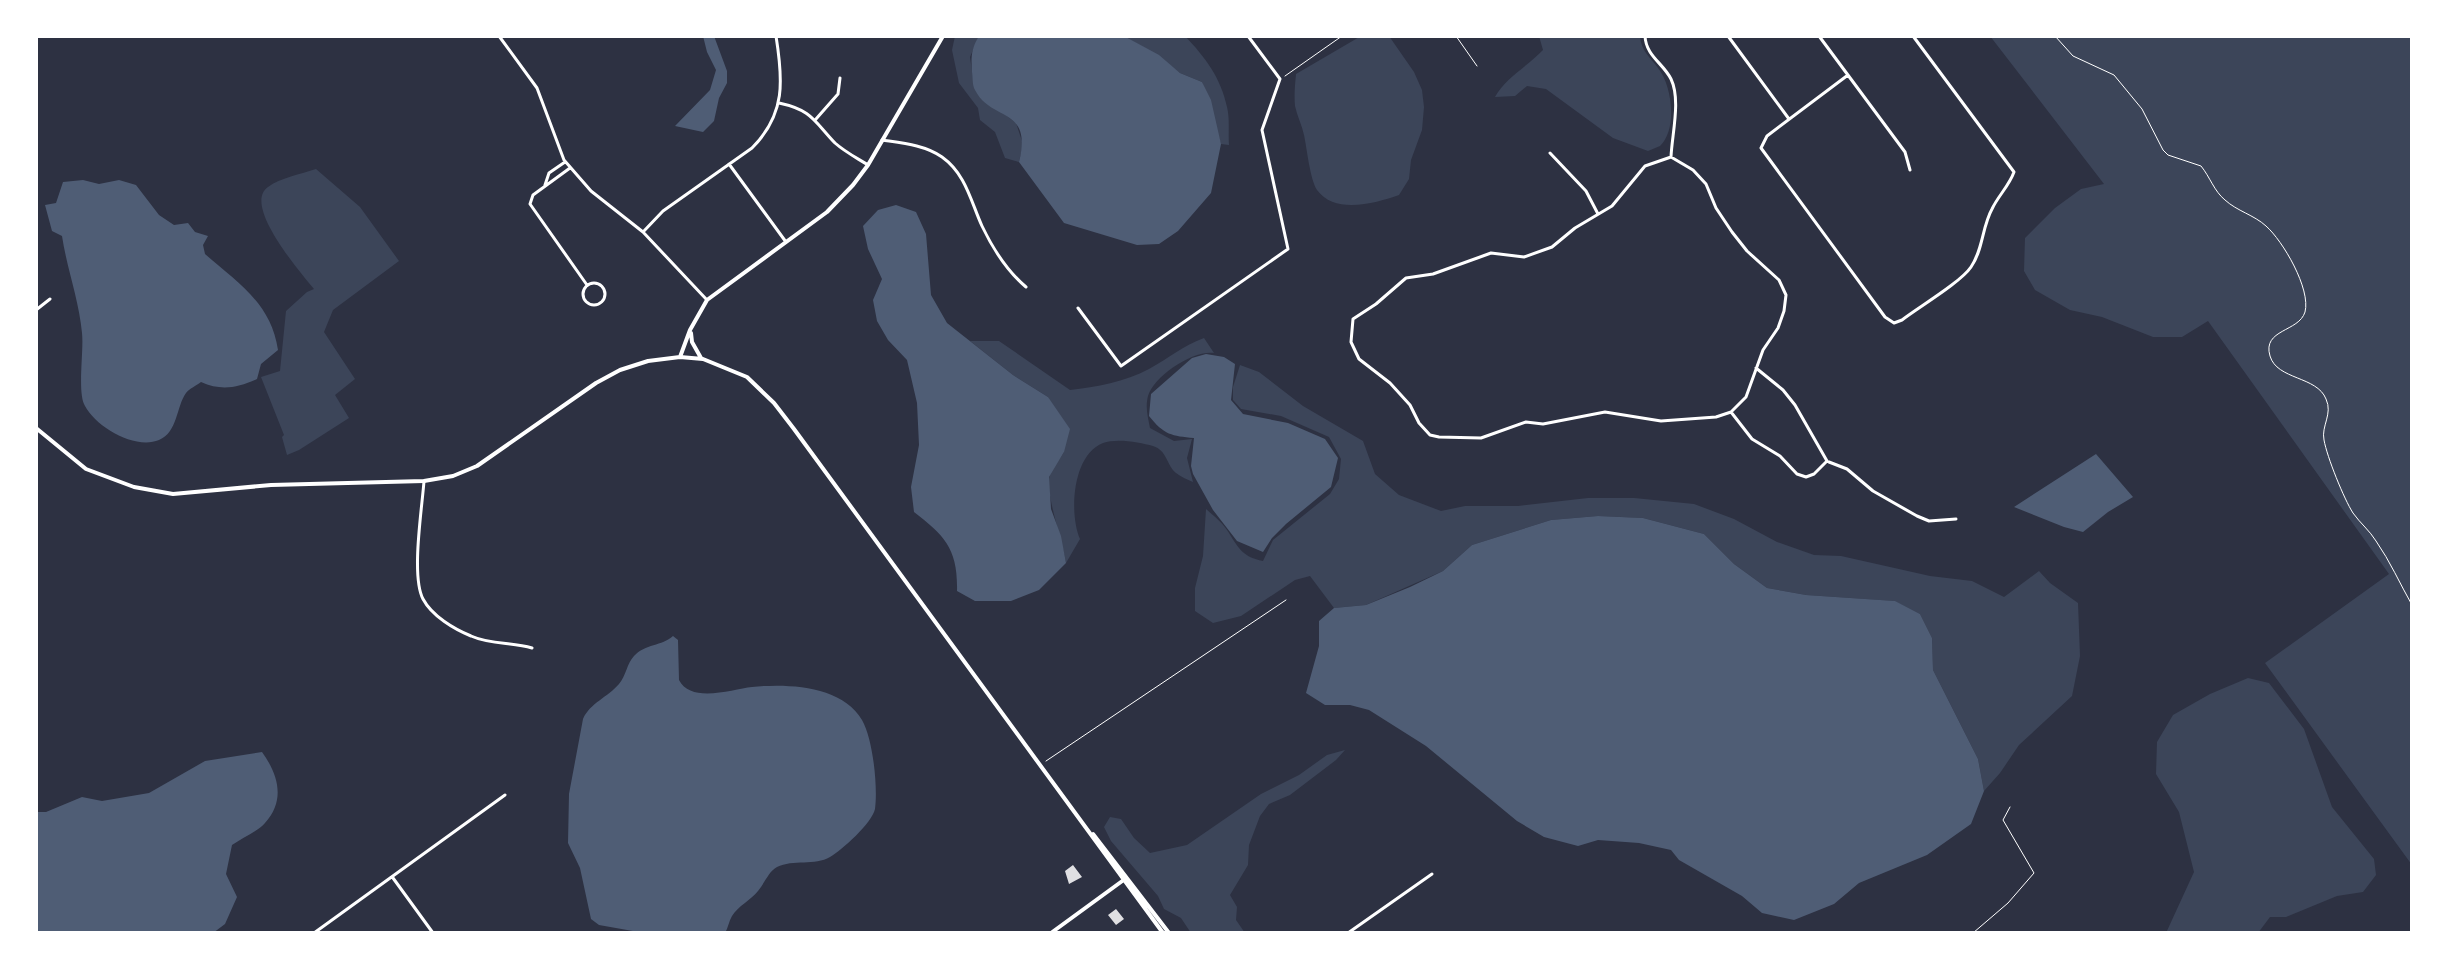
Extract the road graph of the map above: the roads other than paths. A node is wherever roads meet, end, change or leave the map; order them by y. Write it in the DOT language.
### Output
graph roads {
  1 [pos="499,36"];
  2 [pos="776,36"];
  3 [pos="943,36"];
  4 [pos="1248,36"];
  5 [pos="1645,36"];
  6 [pos="1728,36"];
  7 [pos="1819,36"];
  8 [pos="1913,36"];
  9 [pos="1848,75"];
  10 [pos="840,78"];
  11 [pos="779,103"];
  12 [pos="816,119"];
  13 [pos="1789,119"];
  14 [pos="882,140"];
  15 [pos="1550,153"];
  16 [pos="1671,157"];
  17 [pos="565,162"];
  18 [pos="729,164"];
  19 [pos="868,165"];
  20 [pos="570,168"];
  21 [pos="1910,170"];
  22 [pos="545,185"];
  23 [pos="1598,214"];
  24 [pos="643,232"];
  25 [pos="786,242"];
  26 [pos="587,285"];
  27 [pos="1026,287"];
  28 [pos="50,299"];
  29 [pos="707,300"];
  30 [pos="1078,308"];
  31 [pos="36,310"];
  32 [pos="690,330"];
  33 [pos="680,357"];
  34 [pos="703,359"];
  35 [pos="1756,368"];
  36 [pos="1731,412"];
  37 [pos="36,428"];
  38 [pos="1827,461"];
  39 [pos="424,481"];
  40 [pos="1956,519"];
  41 [pos="532,648"];
  42 [pos="505,795"];
  43 [pos="1432,874"];
  44 [pos="392,877"];
  45 [pos="1125,879"];
  46 [pos="314,933"];
  47 [pos="433,933"];
  48 [pos="1051,933"];
  49 [pos="1166,933"];
  50 [pos="1348,933"];
  1 -- 17 [label="street"];
  2 -- 11 [label="street"];
  3 -- 14 [label="main road"];
  4 -- 30 [label="street"];
  5 -- 16 [label="street"];
  6 -- 13 [label="street"];
  7 -- 9 [label="street"];
  8 -- 13 [label="street"];
  9 -- 13 [label="street"];
  9 -- 21 [label="street"];
  10 -- 12 [label="street"];
  11 -- 12 [label="street"];
  11 -- 18 [label="street"];
  12 -- 19 [label="street"];
  14 -- 19 [label="main road"];
  14 -- 27 [label="street"];
  15 -- 23 [label="street"];
  16 -- 23 [label="street"];
  16 -- 35 [label="street"];
  17 -- 20 [label="street"];
  17 -- 22 [label="street"];
  18 -- 24 [label="street"];
  18 -- 25 [label="street"];
  19 -- 25 [label="main road"];
  20 -- 22 [label="street"];
  20 -- 24 [label="street"];
  22 -- 26 [label="street"];
  23 -- 36 [label="street"];
  24 -- 29 [label="street"];
  25 -- 29 [label="main road"];
  26 -- 26 [label="street"];
  28 -- 31 [label="street"];
  29 -- 32 [label="main road"];
  32 -- 33 [label="main road"];
  32 -- 34 [label="main road"];
  33 -- 34 [label="main road"];
  33 -- 39 [label="main road"];
  34 -- 45 [label="main road"];
  35 -- 36 [label="street"];
  35 -- 38 [label="street"];
  36 -- 38 [label="street"];
  37 -- 39 [label="main road"];
  38 -- 40 [label="street"];
  39 -- 41 [label="street"];
  42 -- 44 [label="street"];
  43 -- 50 [label="street"];
  44 -- 46 [label="street"];
  44 -- 47 [label="street"];
  45 -- 48 [label="main road"];
  45 -- 49 [label="main road"];
}
